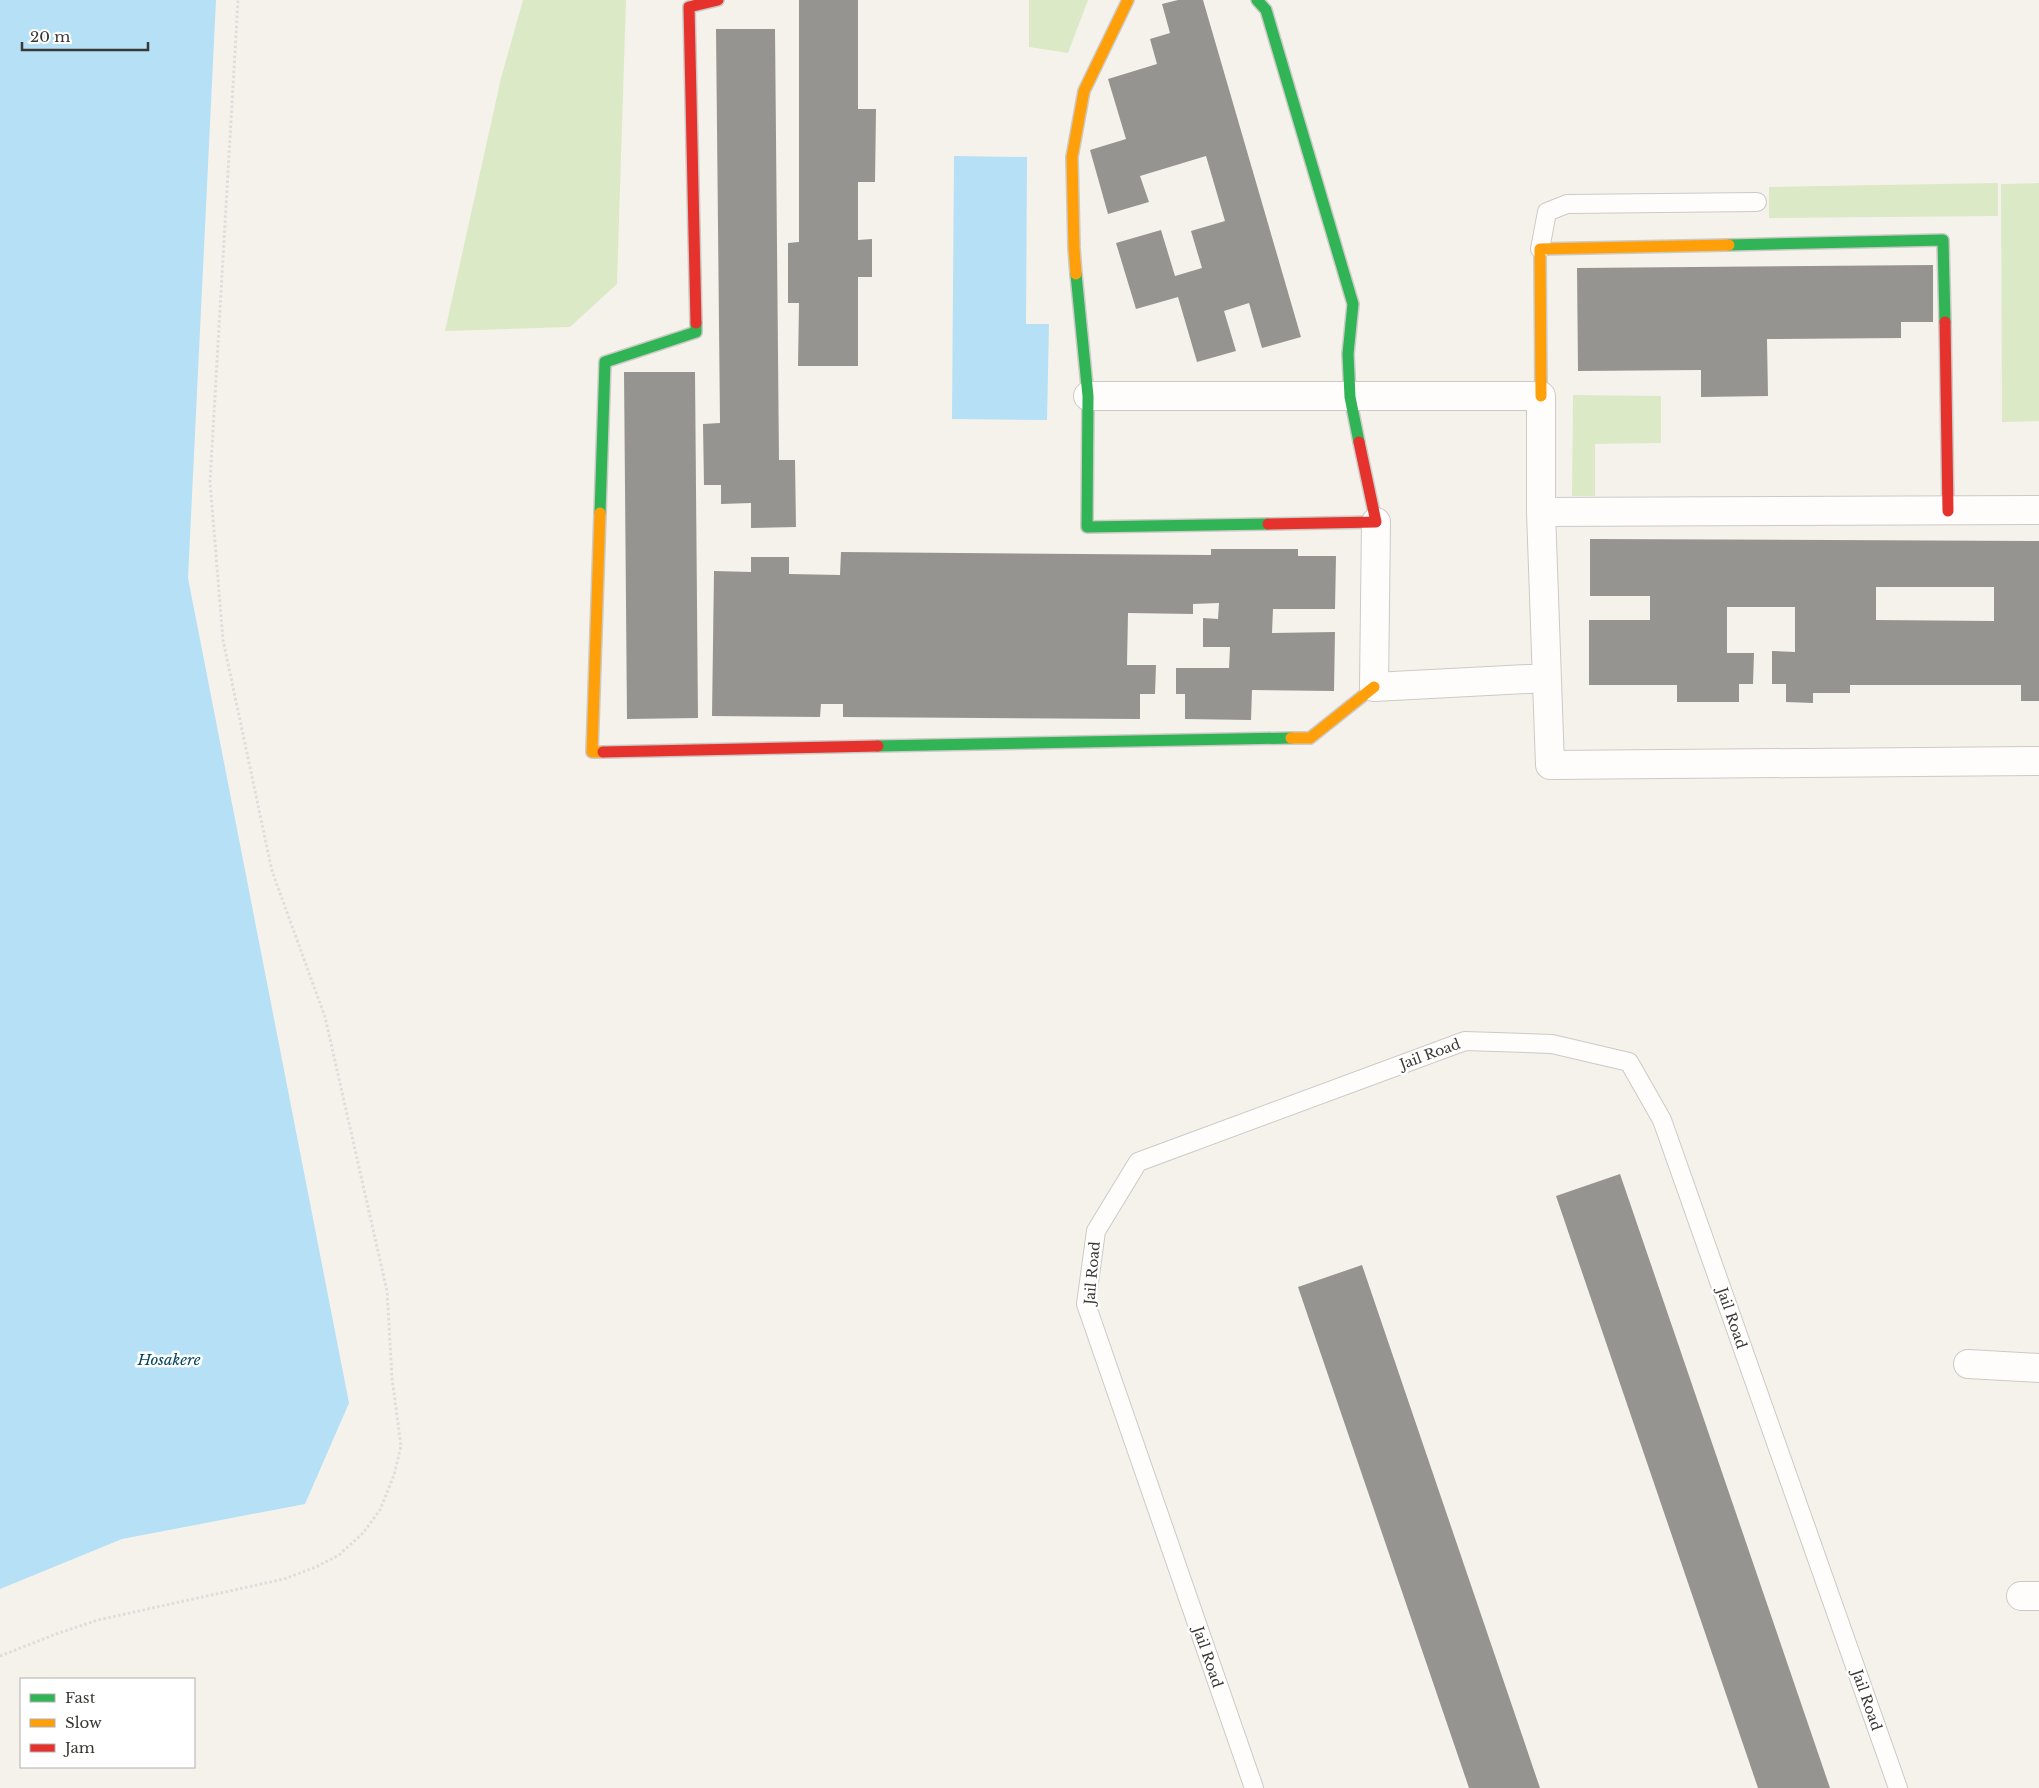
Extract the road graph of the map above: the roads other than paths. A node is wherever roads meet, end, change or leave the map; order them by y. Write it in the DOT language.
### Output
graph roads {
  1 [pos="718,0"];
  2 [pos="1128,0"];
  3 [pos="1257,0"];
  4 [pos="1757,202"];
  5 [pos="1540,249"];
  6 [pos="1088,396"];
  7 [pos="1541,396"];
  8 [pos="1350,397"];
  9 [pos="2039,510"];
  10 [pos="1948,511"];
  11 [pos="1541,512"];
  12 [pos="1376,522"];
  13 [pos="1546,678"];
  14 [pos="1374,687"];
  15 [pos="2039,761"];
  16 [pos="1968,1364"];
  17 [pos="2039,1368"];
  18 [pos="1254,1788"];
  19 [pos="1898,1788"];
  1 -- 14 [label="street"];
  2 -- 6 [label="street"];
  3 -- 8 [label="street"];
  4 -- 5 [label="lane"];
  5 -- 7 [label="street"];
  5 -- 10 [label="street"];
  6 -- 8 [label="street"];
  6 -- 12 [label="street"];
  7 -- 8 [label="street"];
  7 -- 11 [label="street"];
  8 -- 12 [label="street"];
  9 -- 10 [label="street"];
  10 -- 11 [label="street"];
  11 -- 13 [label="street"];
  12 -- 14 [label="street"];
  13 -- 14 [label="street"];
  13 -- 15 [label="street"];
  16 -- 17 [label="street"];
  18 -- 19 [label="lane, Jail Road"];
}
